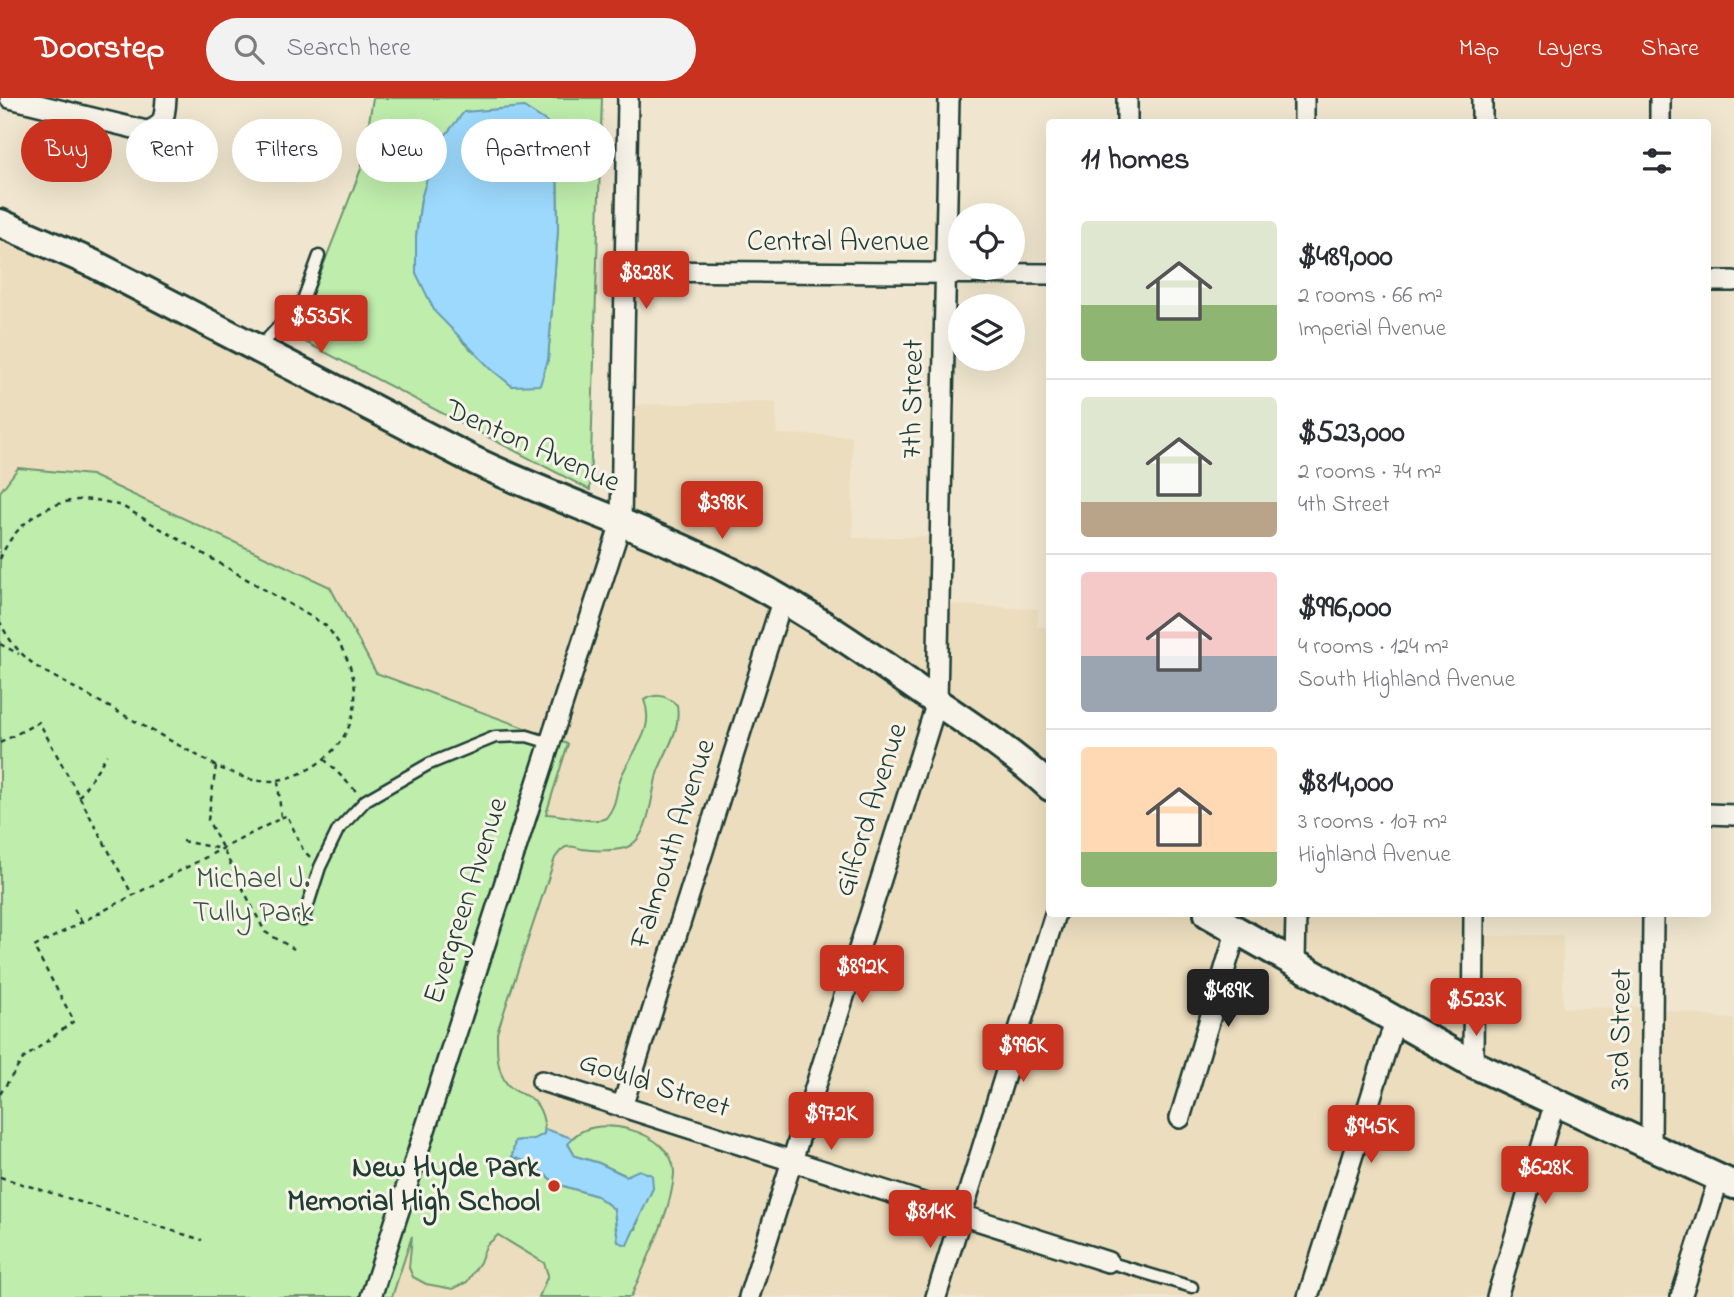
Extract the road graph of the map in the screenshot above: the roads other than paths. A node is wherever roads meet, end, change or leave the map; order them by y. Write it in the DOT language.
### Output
graph roads {
  1 [pos="10,98"];
  2 [pos="166,98"];
  3 [pos="628,98"];
  4 [pos="949,98"];
  5 [pos="1127,98"];
  6 [pos="1304,98"];
  7 [pos="1482,98"];
  8 [pos="1660,98"];
  9 [pos="1127,119"];
  10 [pos="1304,119"];
  11 [pos="1482,119"];
  12 [pos="1660,119"];
  13 [pos="0,223"];
  14 [pos="319,256"];
  15 [pos="626,271"];
  16 [pos="947,273"];
  17 [pos="1046,274"];
  18 [pos="1711,281"];
  19 [pos="1734,281"];
  20 [pos="258,349"];
  21 [pos="621,523"];
  22 [pos="783,598"];
  23 [pos="937,702"];
  24 [pos="550,743"];
  25 [pos="1046,783"];
  26 [pos="1711,814"];
  27 [pos="1734,815"];
  28 [pos="1054,917"];
  29 [pos="1214,917"];
  30 [pos="1296,917"];
  31 [pos="1474,917"];
  32 [pos="1653,917"];
  33 [pos="303,920"];
  34 [pos="1237,929"];
  35 [pos="1295,961"];
  36 [pos="1395,1021"];
  37 [pos="1473,1064"];
  38 [pos="542,1081"];
  39 [pos="1555,1102"];
  40 [pos="622,1107"];
  41 [pos="1180,1118"];
  42 [pos="1651,1146"];
  43 [pos="792,1160"];
  44 [pos="1726,1182"];
  45 [pos="962,1214"];
  46 [pos="1108,1262"];
  47 [pos="1192,1287"];
  48 [pos="371,1297"];
  49 [pos="749,1297"];
  50 [pos="936,1297"];
  51 [pos="1308,1297"];
  52 [pos="1497,1297"];
  53 [pos="1681,1297"];
  1 -- 2 [label="street"];
  3 -- 15 [label="street, Evergreen Avenue"];
  4 -- 16 [label="street, 7th Street"];
  5 -- 9 [label="street"];
  6 -- 10 [label="street"];
  7 -- 11 [label="street"];
  8 -- 12 [label="street"];
  13 -- 20 [label="main road, Denton Avenue"];
  14 -- 20 [label="lane"];
  15 -- 16 [label="street, Central Avenue"];
  15 -- 21 [label="street, Evergreen Avenue"];
  16 -- 17 [label="street, Central Avenue"];
  16 -- 23 [label="street, 7th Street"];
  18 -- 19 [label="street"];
  20 -- 21 [label="main road, Denton Avenue"];
  21 -- 22 [label="main road, Denton Avenue"];
  21 -- 24 [label="street, Evergreen Avenue"];
  22 -- 23 [label="main road, Denton Avenue"];
  22 -- 40 [label="street, Falmouth Avenue"];
  23 -- 25 [label="main road, Denton Avenue"];
  23 -- 43 [label="street, Gilford Avenue"];
  24 -- 33 [label="lane"];
  24 -- 48 [label="street, Evergreen Avenue"];
  26 -- 27 [label="street"];
  28 -- 45 [label="street"];
  29 -- 34 [label="main road"];
  30 -- 35 [label="street"];
  31 -- 37 [label="street"];
  32 -- 42 [label="street, 3rd Street"];
  34 -- 35 [label="main road"];
  34 -- 41 [label="street"];
  35 -- 36 [label="main road"];
  36 -- 37 [label="main road"];
  36 -- 51 [label="street"];
  37 -- 39 [label="main road"];
  38 -- 40 [label="street, Gould Street"];
  39 -- 42 [label="main road"];
  39 -- 52 [label="street"];
  40 -- 43 [label="street, Gould Street"];
  42 -- 44 [label="main road"];
  43 -- 45 [label="street, Gould Street"];
  43 -- 49 [label="street, Gilford Avenue"];
  44 -- 53 [label="street"];
  45 -- 46 [label="street, Gould Street"];
  45 -- 50 [label="street"];
  46 -- 47 [label="lane"];
}
